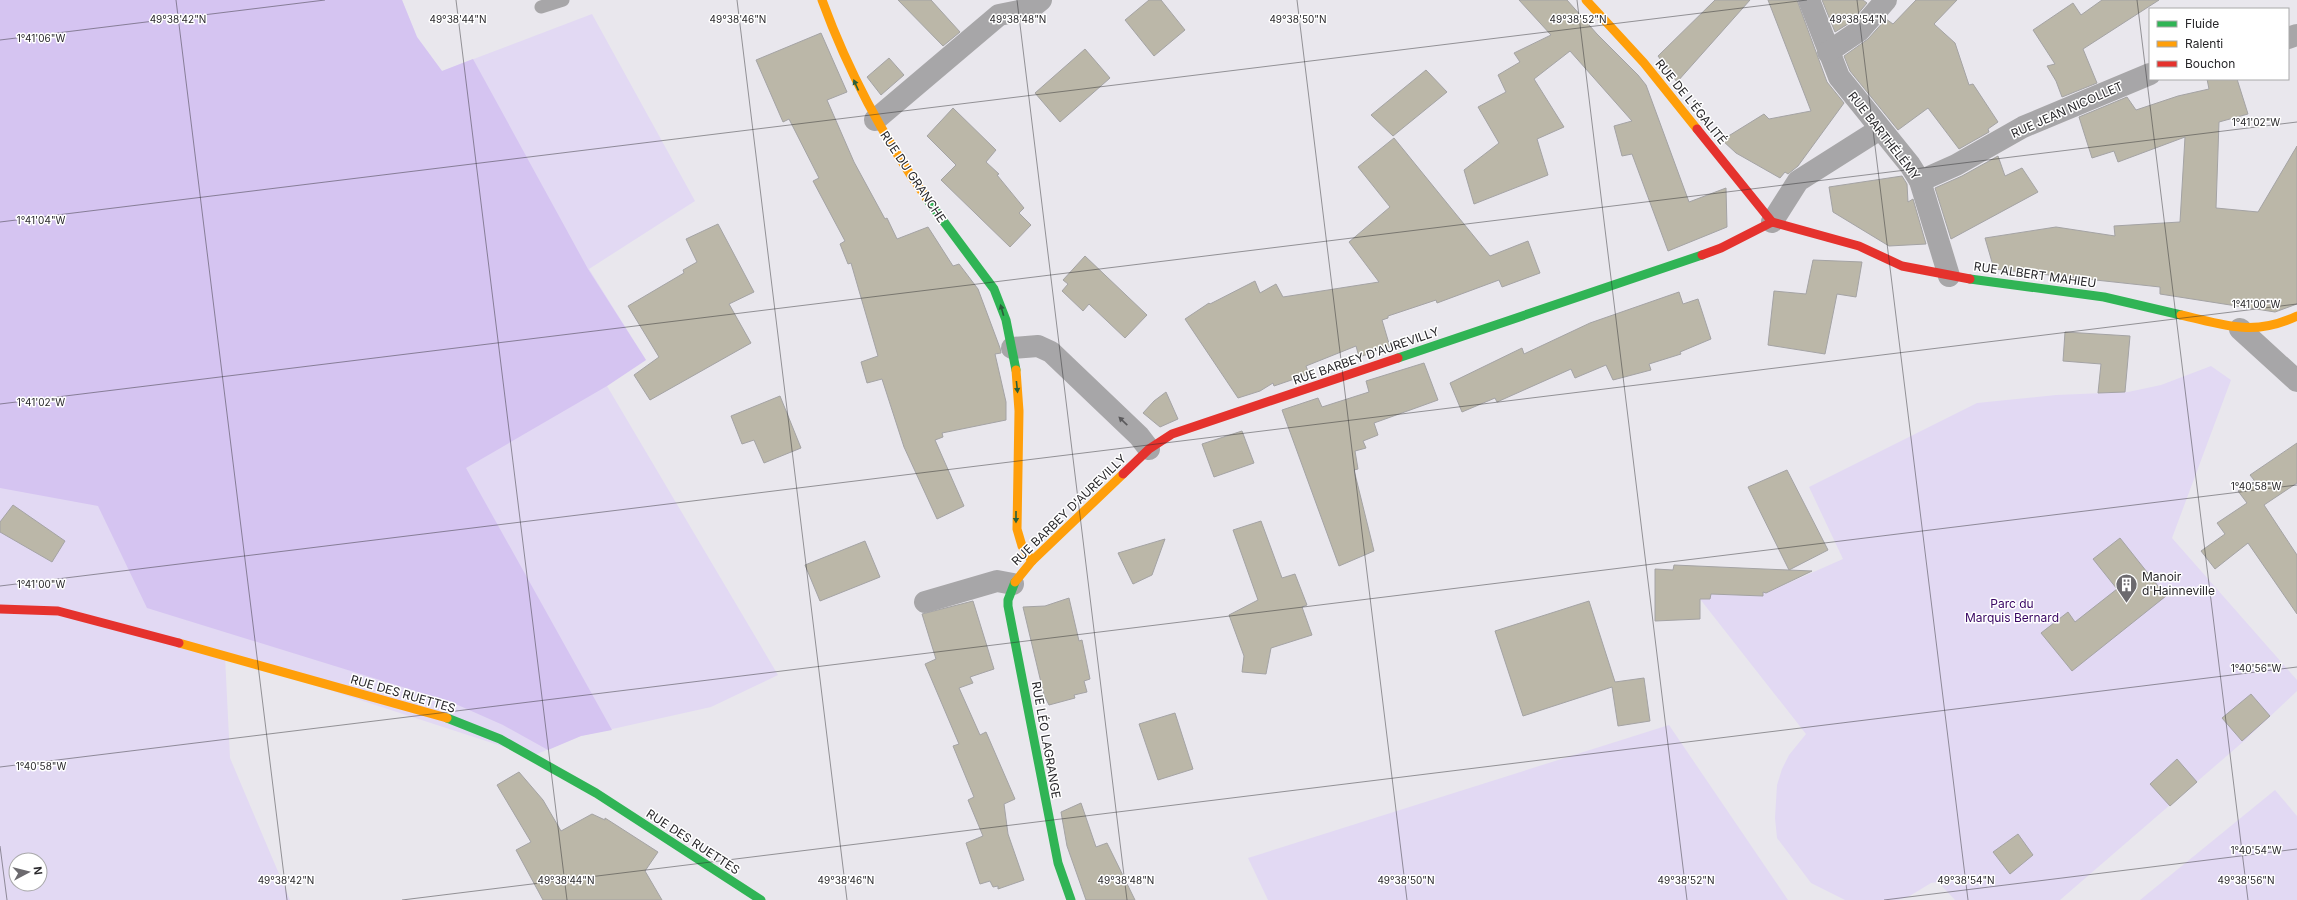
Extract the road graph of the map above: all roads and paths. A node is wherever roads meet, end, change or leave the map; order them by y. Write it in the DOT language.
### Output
graph roads {
  1 [pos="563,0"];
  2 [pos="822,0"];
  3 [pos="1041,0"];
  4 [pos="1586,0"];
  5 [pos="1809,0"];
  6 [pos="1886,0"];
  7 [pos="541,7"];
  8 [pos="1828,52"];
  9 [pos="2149,74"];
  10 [pos="875,120"];
  11 [pos="1880,129"];
  12 [pos="1920,181"];
  13 [pos="1772,222"];
  14 [pos="1949,276"];
  15 [pos="2297,316"];
  16 [pos="2240,329"];
  17 [pos="1012,348"];
  18 [pos="2297,381"];
  19 [pos="1149,449"];
  20 [pos="1032,561"];
  21 [pos="1013,584"];
  22 [pos="925,602"];
  23 [pos="0,609"];
  24 [pos="761,900"];
  25 [pos="1071,900"];
  1 -- 7 [label="lane"];
  10 -- 2 [label="street, RUE DU GRANCHE, one-way"];
  3 -- 10 [label="street"];
  4 -- 13 [label="street, RUE DE L'ÉGALITÉ"];
  5 -- 8 [label="street, RUE BARTHÉLÉMY"];
  6 -- 8 [label="street"];
  8 -- 11 [label="street, RUE BARTHÉLÉMY"];
  9 -- 12 [label="street, RUE JEAN NICOLLET"];
  17 -- 10 [label="street, RUE DU GRANCHE, one-way"];
  11 -- 12 [label="street, RUE BARTHÉLÉMY"];
  11 -- 13 [label="street"];
  12 -- 14 [label="street, RUE BARTHÉLÉMY"];
  13 -- 14 [label="street, RUE ALBERT MAHIEU"];
  13 -- 19 [label="street, RUE BARBEY D'AUREVILLY"];
  14 -- 16 [label="street, RUE ALBERT MAHIEU"];
  15 -- 16 [label="street, RUE ALBERT MAHIEU"];
  16 -- 18 [label="street"];
  19 -- 17 [label="street, one-way"];
  17 -- 20 [label="street, RUE DU GRANCHE, one-way"];
  19 -- 20 [label="street, RUE BARBEY D'AUREVILLY"];
  20 -- 21 [label="street, RUE BARBEY D'AUREVILLY"];
  21 -- 22 [label="street"];
  21 -- 25 [label="street, RUE LÉO LAGRANGE"];
  23 -- 24 [label="street, RUE DES RUETTES"];
}
